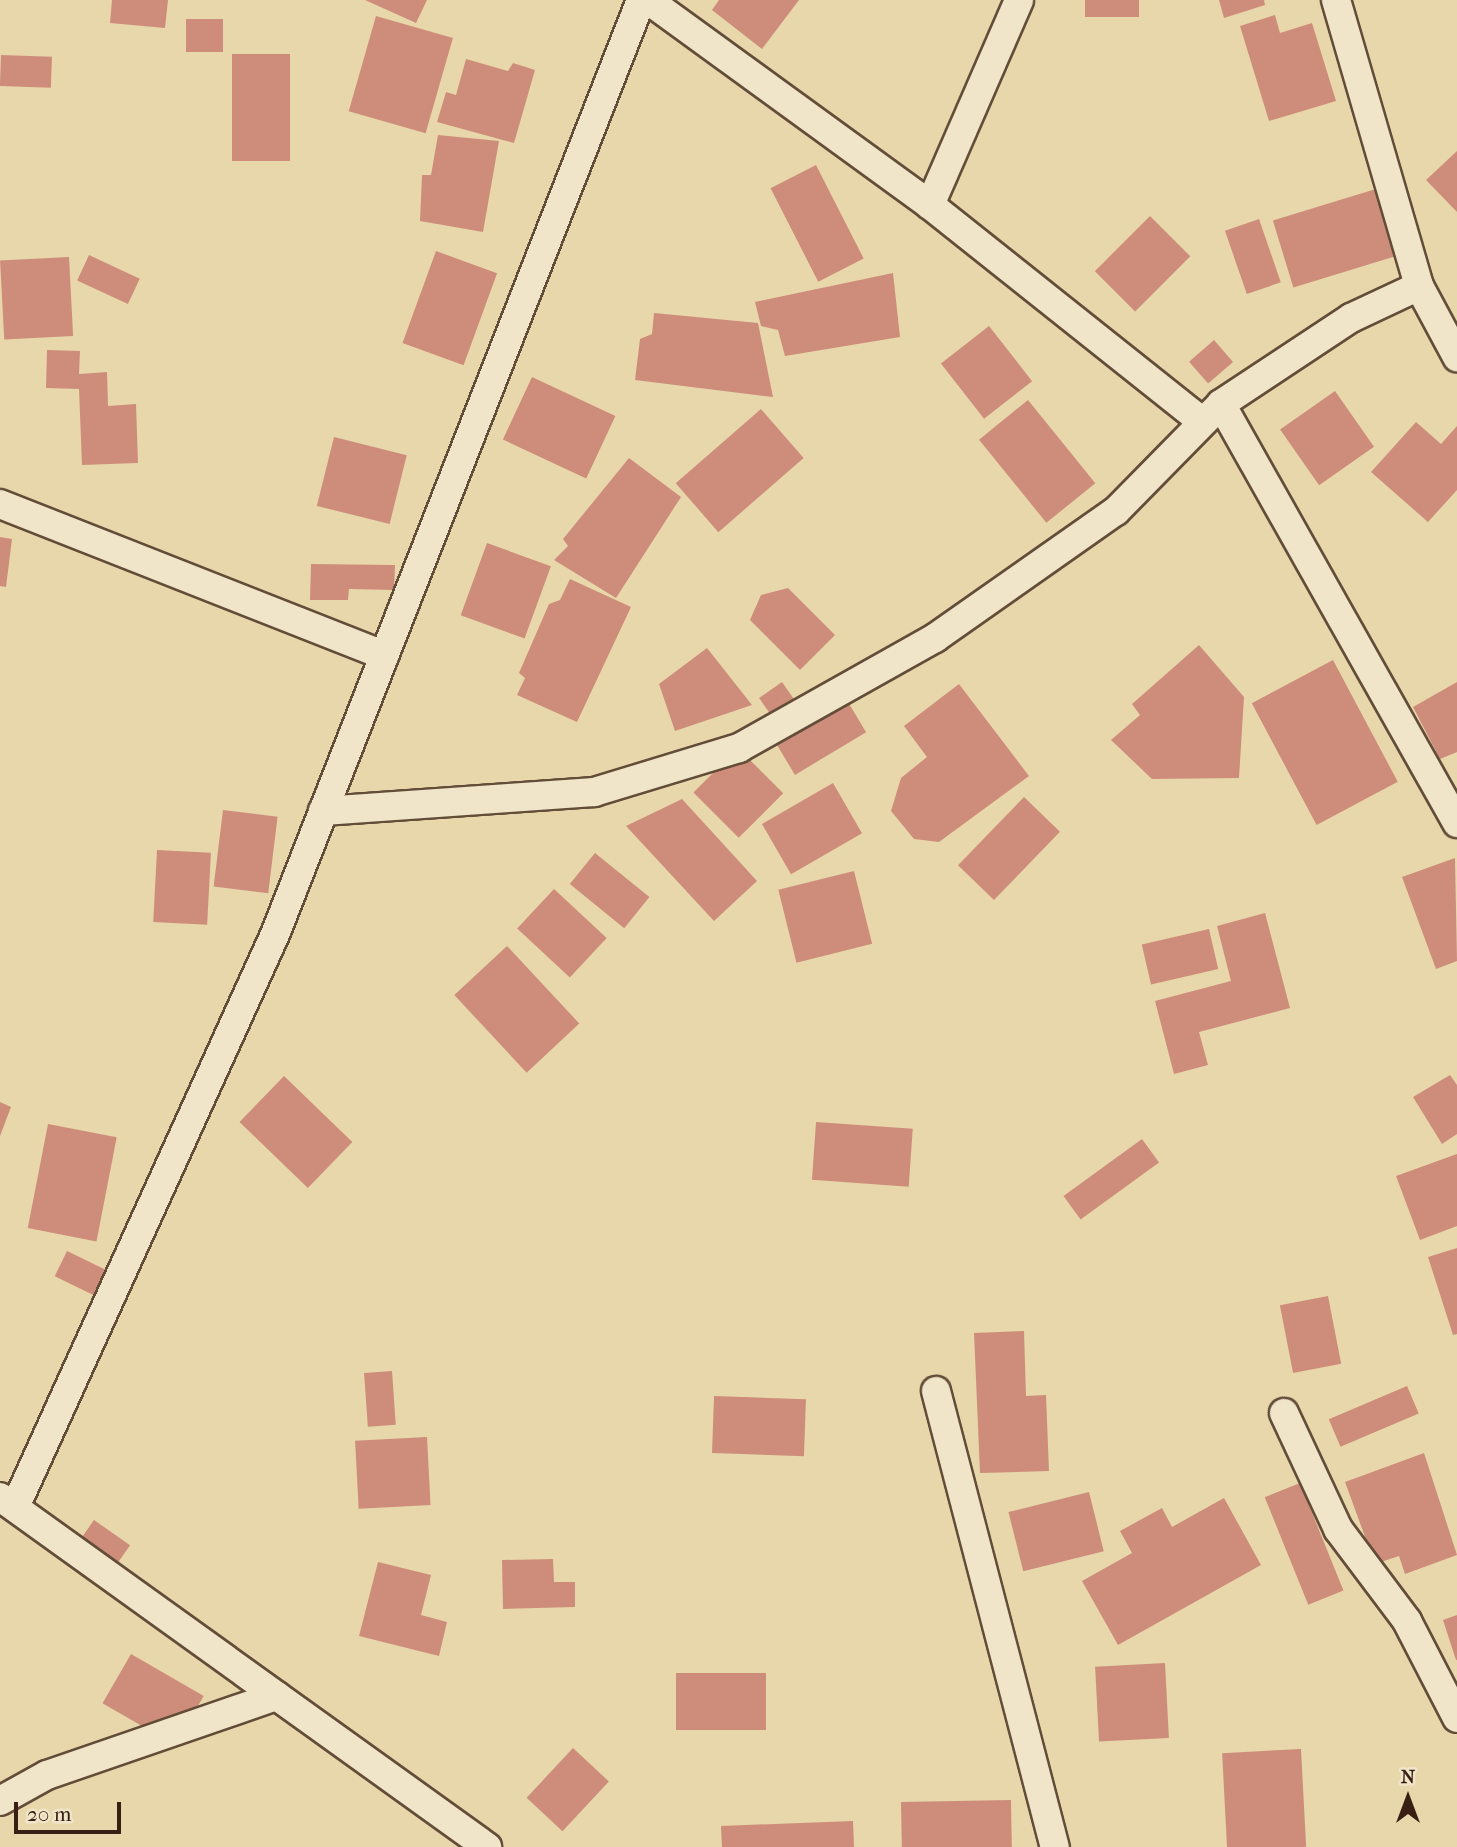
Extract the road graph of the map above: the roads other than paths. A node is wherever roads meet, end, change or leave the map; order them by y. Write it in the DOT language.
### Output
graph roads {
  1 [pos="641,0"];
  2 [pos="648,0"];
  3 [pos="1019,0"];
  4 [pos="1336,0"];
  5 [pos="930,205"];
  6 [pos="1419,286"];
  7 [pos="1457,357"];
  8 [pos="1211,413"];
  9 [pos="0,504"];
  10 [pos="384,655"];
  11 [pos="323,811"];
  12 [pos="1457,823"];
  13 [pos="936,1391"];
  14 [pos="1284,1413"];
  15 [pos="8,1501"];
  16 [pos="277,1696"];
  17 [pos="1457,1718"];
  18 [pos="0,1801"];
  19 [pos="487,1847"];
  20 [pos="1055,1847"];
  1 -- 10 [label="street"];
  2 -- 5 [label="street"];
  3 -- 5 [label="street"];
  4 -- 6 [label="street"];
  5 -- 8 [label="street"];
  6 -- 7 [label="street"];
  6 -- 8 [label="street"];
  8 -- 11 [label="street"];
  8 -- 12 [label="street"];
  9 -- 10 [label="street"];
  10 -- 11 [label="street"];
  11 -- 15 [label="street"];
  13 -- 20 [label="street"];
  14 -- 17 [label="street"];
  15 -- 16 [label="street"];
  16 -- 18 [label="street"];
  16 -- 19 [label="street"];
}
